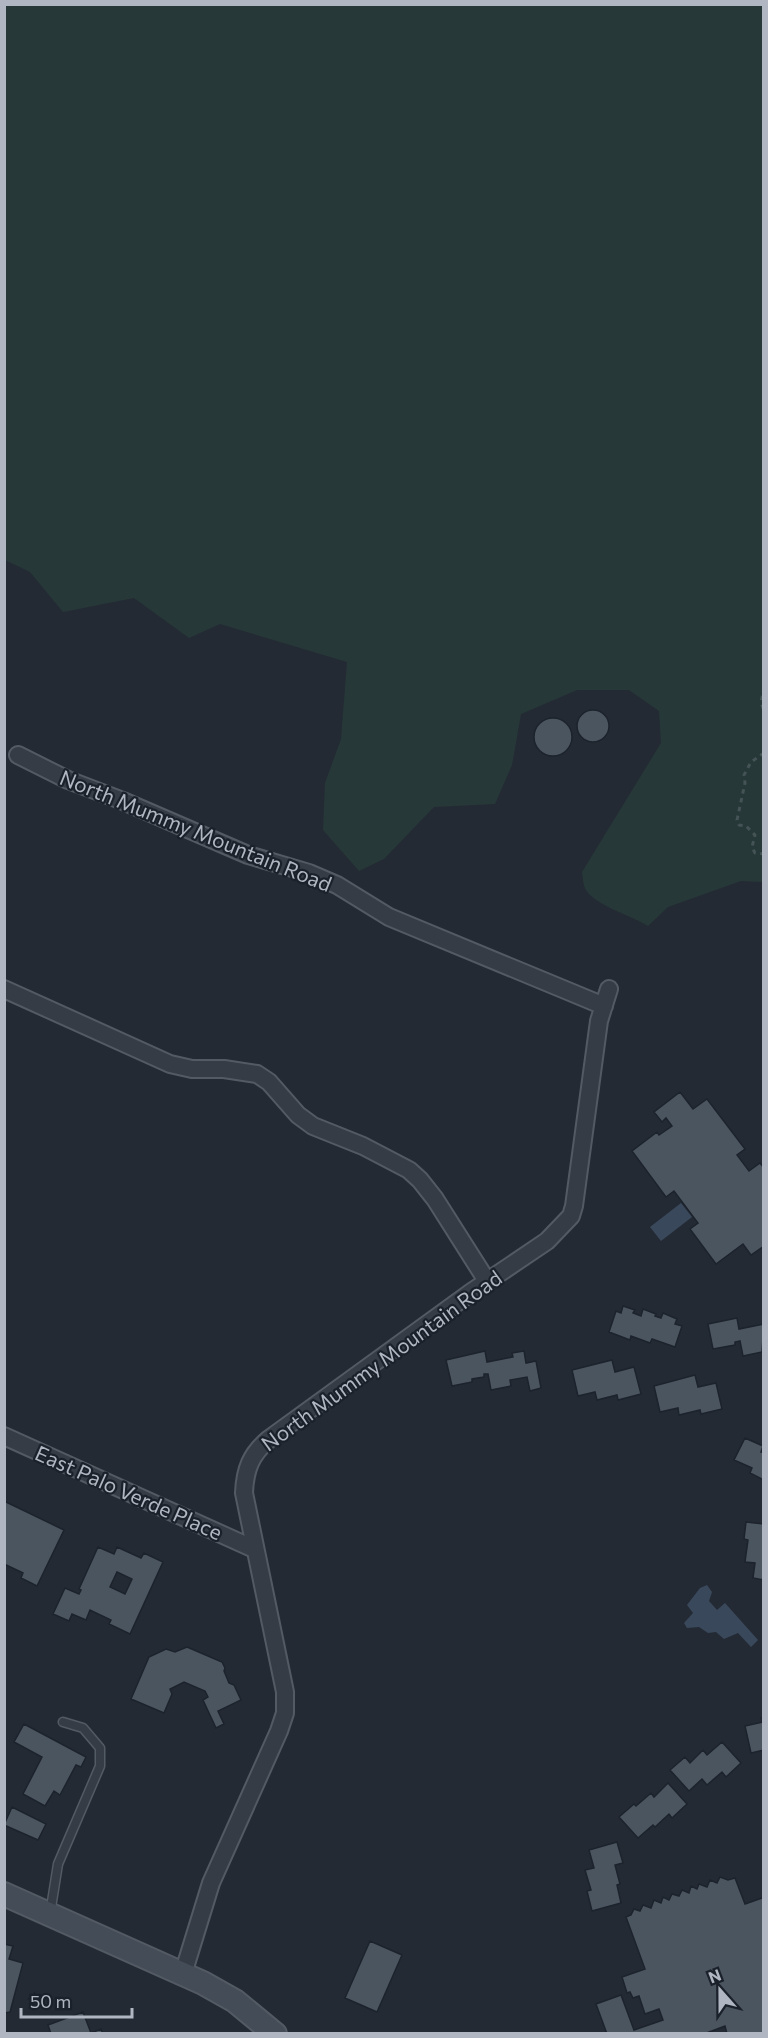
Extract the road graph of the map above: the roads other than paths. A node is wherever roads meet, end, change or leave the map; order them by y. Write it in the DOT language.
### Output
graph roads {
  1 [pos="18,755"];
  2 [pos="4,989"];
  3 [pos="609,989"];
  4 [pos="604,1006"];
  5 [pos="487,1281"];
  6 [pos="4,1436"];
  7 [pos="254,1549"];
  8 [pos="63,1722"];
  9 [pos="4,1894"];
  10 [pos="50,1914"];
  11 [pos="183,1974"];
  12 [pos="275,2034"];
  1 -- 4 [label="street, North Mummy Mountain Road"];
  2 -- 5 [label="street"];
  3 -- 4 [label="street, North Mummy Mountain Road"];
  4 -- 5 [label="street, North Mummy Mountain Road"];
  5 -- 7 [label="street, North Mummy Mountain Road"];
  6 -- 7 [label="street, East Palo Verde Place"];
  7 -- 11 [label="street, North Mummy Mountain Road"];
  8 -- 10 [label="lane"];
  9 -- 10 [label="street"];
  10 -- 11 [label="street"];
  11 -- 12 [label="street"];
}
